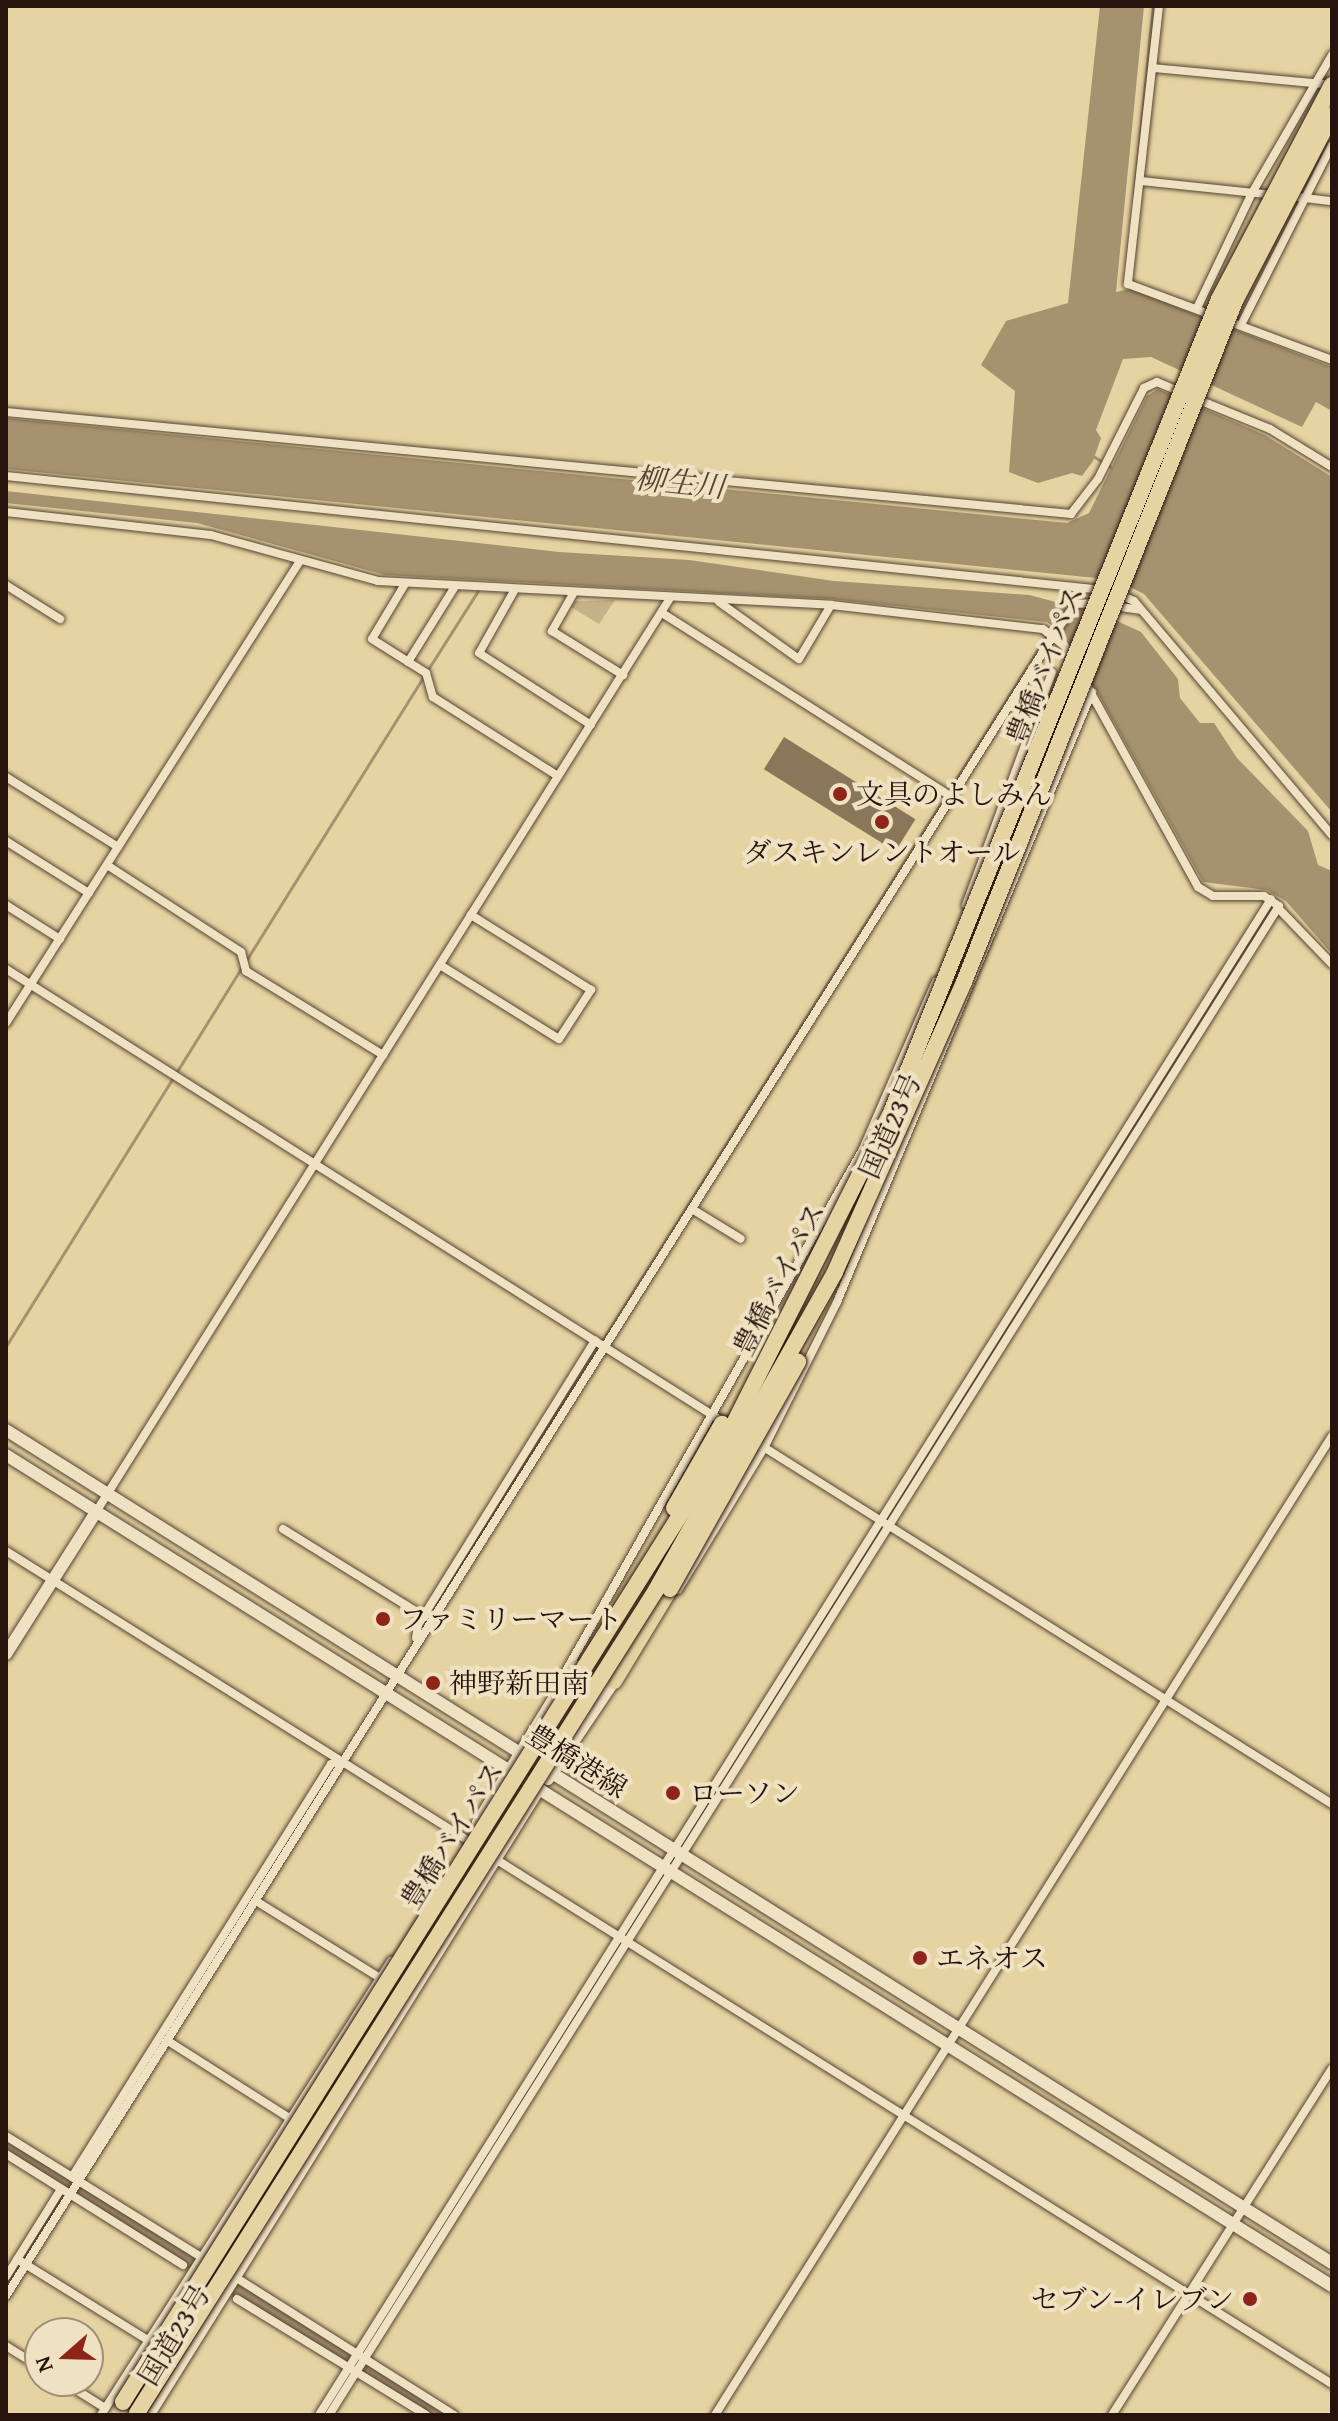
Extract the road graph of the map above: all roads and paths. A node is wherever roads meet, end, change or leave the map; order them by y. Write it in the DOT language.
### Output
graph roads {
  1 [pos="1159,6"];
  2 [pos="1332,55"];
  3 [pos="1153,68"];
  4 [pos="1314,83"];
  5 [pos="1332,85"];
  6 [pos="1332,115"];
  7 [pos="1332,145"];
  8 [pos="1141,181"];
  9 [pos="1252,193"];
  10 [pos="1301,198"];
  11 [pos="1332,201"];
  12 [pos="1198,306"];
  13 [pos="1242,323"];
  14 [pos="1332,360"];
  15 [pos="6,412"];
  16 [pos="1332,467"];
  17 [pos="6,476"];
  18 [pos="6,512"];
  19 [pos="300,561"];
  20 [pos="405,584"];
  21 [pos="6,585"];
  22 [pos="454,588"];
  23 [pos="514,591"];
  24 [pos="573,594"];
  25 [pos="670,598"];
  26 [pos="719,602"];
  27 [pos="831,605"];
  28 [pos="1140,610"];
  29 [pos="662,613"];
  30 [pos="60,619"];
  31 [pos="1055,632"];
  32 [pos="408,662"];
  33 [pos="1036,664"];
  34 [pos="1052,672"];
  35 [pos="623,675"];
  36 [pos="1092,692"];
  37 [pos="591,725"];
  38 [pos="558,776"];
  39 [pos="6,777"];
  40 [pos="951,797"];
  41 [pos="1332,835"];
  42 [pos="6,841"];
  43 [pos="118,847"];
  44 [pos="107,865"];
  45 [pos="89,893"];
  46 [pos="1275,904"];
  47 [pos="6,905"];
  48 [pos="471,915"];
  49 [pos="959,923"];
  50 [pos="993,935"];
  51 [pos="60,939"];
  52 [pos="1332,964"];
  53 [pos="440,965"];
  54 [pos="6,969"];
  55 [pos="30,984"];
  56 [pos="1216,986"];
  57 [pos="1227,992"];
  58 [pos="6,1023"];
  59 [pos="1180,1045"];
  60 [pos="1190,1050"];
  61 [pos="383,1055"];
  62 [pos="1155,1084"];
  63 [pos="1165,1090"];
  64 [pos="315,1163"];
  65 [pos="850,1172"];
  66 [pos="886,1188"];
  67 [pos="692,1209"];
  68 [pos="1075,1212"];
  69 [pos="1084,1217"];
  70 [pos="741,1239"];
  71 [pos="1056,1243"];
  72 [pos="1065,1248"];
  73 [pos="835,1272"];
  74 [pos="800,1295"];
  75 [pos="1006,1321"];
  76 [pos="1015,1327"];
  77 [pos="595,1341"];
  78 [pos="605,1347"];
  79 [pos="578,1369"];
  80 [pos="588,1374"];
  81 [pos="957,1398"];
  82 [pos="967,1404"];
  83 [pos="715,1416"];
  84 [pos="546,1420"];
  85 [pos="555,1426"];
  86 [pos="6,1430"];
  87 [pos="1332,1436"];
  88 [pos="764,1448"];
  89 [pos="6,1455"];
  90 [pos="527,1460"];
  91 [pos="106,1493"];
  92 [pos="96,1512"];
  93 [pos="879,1521"];
  94 [pos="889,1527"];
  95 [pos="283,1529"];
  96 [pos="6,1551"];
  97 [pos="52,1580"];
  98 [pos="427,1618"];
  99 [pos="6,1654"];
  100 [pos="394,1673"];
  101 [pos="614,1681"];
  102 [pos="383,1692"];
  103 [pos="558,1692"];
  104 [pos="1167,1698"];
  105 [pos="520,1753"];
  106 [pos="339,1761"];
  107 [pos="510,1768"];
  108 [pos="552,1773"];
  109 [pos="542,1788"];
  110 [pos="1332,1804"];
  111 [pos="467,1840"];
  112 [pos="677,1852"];
  113 [pos="497,1860"];
  114 [pos="667,1868"];
  115 [pos="251,1902"];
  116 [pos="425,1911"];
  117 [pos="453,1929"];
  118 [pos="617,1936"];
  119 [pos="627,1942"];
  120 [pos="380,1978"];
  121 [pos="579,1996"];
  122 [pos="589,2001"];
  123 [pos="960,2030"];
  124 [pos="164,2042"];
  125 [pos="949,2046"];
  126 [pos="1332,2069"];
  127 [pos="513,2103"];
  128 [pos="522,2108"];
  129 [pos="905,2116"];
  130 [pos="291,2119"];
  131 [pos="6,2136"];
  132 [pos="490,2149"];
  133 [pos="6,2154"];
  134 [pos="75,2180"];
  135 [pos="67,2192"];
  136 [pos="1245,2208"];
  137 [pos="1234,2225"];
  138 [pos="175,2240"];
  139 [pos="166,2255"];
  140 [pos="203,2258"];
  141 [pos="21,2262"];
  142 [pos="1332,2263"];
  143 [pos="183,2265"];
  144 [pos="6,2277"];
  145 [pos="236,2278"];
  146 [pos="1332,2286"];
  147 [pos="1189,2294"];
  148 [pos="263,2295"];
  149 [pos="6,2296"];
  150 [pos="237,2299"];
  151 [pos="255,2307"];
  152 [pos="149,2341"];
  153 [pos="6,2346"];
  154 [pos="360,2356"];
  155 [pos="24,2357"];
  156 [pos="351,2368"];
  157 [pos="394,2378"];
  158 [pos="1332,2384"];
  159 [pos="386,2390"];
  160 [pos="89,2397"];
  161 [pos="436,2404"];
  162 [pos="111,2410"];
  163 [pos="142,2414"];
  164 [pos="319,2415"];
  165 [pos="329,2415"];
  166 [pos="427,2415"];
  167 [pos="454,2415"];
  168 [pos="715,2415"];
  169 [pos="1112,2415"];
  1 -- 3 [label="street"];
  2 -- 4 [label="street"];
  3 -- 4 [label="street"];
  3 -- 8 [label="street"];
  4 -- 5 [label="street"];
  4 -- 9 [label="street"];
  5 -- 74 [label="highway, 豊橋バイパス, bridge"];
  6 -- 73 [label="highway, 豊橋バイパス, bridge"];
  7 -- 10 [label="street"];
  8 -- 9 [label="street"];
  8 -- 12 [label="street"];
  9 -- 10 [label="street"];
  9 -- 12 [label="street"];
  10 -- 11 [label="street"];
  10 -- 13 [label="street"];
  12 -- 13 [label="street"];
  13 -- 14 [label="street"];
  15 -- 16 [label="street"];
  17 -- 28 [label="street"];
  18 -- 19 [label="street"];
  19 -- 20 [label="street"];
  19 -- 43 [label="street"];
  20 -- 22 [label="street"];
  20 -- 32 [label="street"];
  21 -- 30 [label="street"];
  22 -- 23 [label="street"];
  22 -- 32 [label="street"];
  23 -- 24 [label="street"];
  23 -- 37 [label="street"];
  24 -- 25 [label="street"];
  24 -- 35 [label="street"];
  25 -- 26 [label="street"];
  25 -- 29 [label="street"];
  26 -- 27 [label="street"];
  26 -- 27 [label="street"];
  27 -- 31 [label="street"];
  28 -- 31 [label="street"];
  28 -- 41 [label="street"];
  29 -- 35 [label="street"];
  29 -- 40 [label="street"];
  31 -- 33 [label="street"];
  31 -- 36 [label="street"];
  32 -- 38 [label="street"];
  33 -- 34 [label="street"];
  33 -- 40 [label="street"];
  34 -- 36 [label="street"];
  34 -- 49 [label="street"];
  35 -- 37 [label="street"];
  36 -- 46 [label="street"];
  36 -- 50 [label="street, 国道23号"];
  37 -- 38 [label="street"];
  38 -- 48 [label="street"];
  39 -- 43 [label="street"];
  40 -- 67 [label="street"];
  42 -- 45 [label="street"];
  43 -- 44 [label="street"];
  44 -- 45 [label="street"];
  44 -- 61 [label="street"];
  45 -- 51 [label="street"];
  46 -- 52 [label="street"];
  46 -- 56 [label="street"];
  46 -- 57 [label="street"];
  47 -- 51 [label="street"];
  48 -- 53 [label="street"];
  48 -- 53 [label="street"];
  49 -- 50 [label="street"];
  49 -- 65 [label="street"];
  50 -- 66 [label="street, 国道23号"];
  51 -- 55 [label="street"];
  53 -- 61 [label="street"];
  54 -- 55 [label="street"];
  55 -- 58 [label="street"];
  55 -- 64 [label="street"];
  56 -- 57 [label="street"];
  56 -- 59 [label="street"];
  57 -- 60 [label="street"];
  59 -- 60 [label="street"];
  59 -- 62 [label="street"];
  60 -- 63 [label="street"];
  61 -- 64 [label="street"];
  62 -- 63 [label="street"];
  62 -- 68 [label="street"];
  63 -- 69 [label="street"];
  64 -- 77 [label="street"];
  64 -- 91 [label="street"];
  65 -- 66 [label="street"];
  65 -- 83 [label="street"];
  66 -- 88 [label="street, 国道23号"];
  67 -- 70 [label="street"];
  67 -- 78 [label="street"];
  68 -- 69 [label="street"];
  68 -- 71 [label="street"];
  69 -- 72 [label="street"];
  71 -- 72 [label="street"];
  71 -- 75 [label="street"];
  72 -- 76 [label="street"];
  73 -- 101 [label="highway, bridge"];
  73 -- 163 [label="highway, 豊橋バイパス, bridge"];
  74 -- 103 [label="highway, bridge"];
  74 -- 162 [label="highway, 豊橋バイパス, bridge"];
  75 -- 76 [label="street"];
  75 -- 81 [label="street"];
  76 -- 82 [label="street"];
  77 -- 78 [label="street"];
  77 -- 79 [label="street"];
  78 -- 80 [label="street"];
  78 -- 83 [label="street"];
  79 -- 80 [label="street"];
  79 -- 84 [label="street"];
  80 -- 85 [label="street"];
  81 -- 82 [label="street"];
  81 -- 93 [label="street"];
  82 -- 94 [label="street"];
  83 -- 88 [label="street"];
  83 -- 103 [label="street"];
  84 -- 85 [label="street"];
  84 -- 90 [label="street"];
  85 -- 90 [label="street"];
  86 -- 91 [label="main road, 豊橋港線"];
  87 -- 104 [label="street"];
  88 -- 93 [label="street"];
  88 -- 101 [label="street, 国道23号"];
  89 -- 92 [label="main road, 豊橋港線"];
  90 -- 98 [label="street"];
  91 -- 92 [label="street"];
  91 -- 100 [label="main road, 豊橋港線"];
  92 -- 97 [label="main road"];
  92 -- 102 [label="main road, 豊橋港線"];
  93 -- 94 [label="street"];
  93 -- 112 [label="street"];
  94 -- 104 [label="street"];
  94 -- 112 [label="street"];
  95 -- 98 [label="street"];
  96 -- 97 [label="street"];
  97 -- 99 [label="main road"];
  97 -- 106 [label="street"];
  98 -- 100 [label="street"];
  100 -- 102 [label="street"];
  100 -- 105 [label="main road, 豊橋港線"];
  101 -- 108 [label="main road"];
  102 -- 106 [label="street"];
  102 -- 107 [label="main road, 豊橋港線"];
  103 -- 105 [label="main road"];
  104 -- 110 [label="street"];
  104 -- 123 [label="street"];
  105 -- 107 [label="main road"];
  105 -- 108 [label="main road, 豊橋港線"];
  106 -- 111 [label="street"];
  106 -- 115 [label="street"];
  107 -- 109 [label="main road, 豊橋港線"];
  107 -- 111 [label="main road"];
  108 -- 109 [label="main road"];
  108 -- 112 [label="main road, 豊橋港線"];
  109 -- 113 [label="street, 国道23号"];
  109 -- 114 [label="main road, 豊橋港線"];
  111 -- 116 [label="main road"];
  112 -- 114 [label="street"];
  112 -- 123 [label="main road, 豊橋港線"];
  113 -- 117 [label="street, 国道23号"];
  113 -- 118 [label="street"];
  114 -- 118 [label="street"];
  114 -- 119 [label="street"];
  114 -- 125 [label="main road, 豊橋港線"];
  115 -- 120 [label="street"];
  115 -- 124 [label="street"];
  116 -- 117 [label="street"];
  116 -- 120 [label="street"];
  117 -- 145 [label="street, 国道23号"];
  118 -- 119 [label="street"];
  118 -- 121 [label="street"];
  119 -- 122 [label="street"];
  119 -- 129 [label="street"];
  120 -- 130 [label="street"];
  121 -- 122 [label="street"];
  121 -- 127 [label="street"];
  122 -- 128 [label="street"];
  123 -- 125 [label="street"];
  123 -- 136 [label="main road, 豊橋港線"];
  124 -- 130 [label="street"];
  124 -- 134 [label="street"];
  125 -- 129 [label="street"];
  125 -- 137 [label="main road, 豊橋港線"];
  126 -- 136 [label="street"];
  127 -- 128 [label="street"];
  127 -- 132 [label="street"];
  128 -- 132 [label="street"];
  129 -- 147 [label="street"];
  129 -- 168 [label="street"];
  130 -- 140 [label="street"];
  131 -- 134 [label="street"];
  132 -- 154 [label="street"];
  133 -- 135 [label="street"];
  134 -- 135 [label="street"];
  134 -- 138 [label="street"];
  135 -- 139 [label="street"];
  135 -- 141 [label="street"];
  136 -- 137 [label="street"];
  136 -- 142 [label="main road, 豊橋港線"];
  137 -- 146 [label="main road, 豊橋港線"];
  137 -- 147 [label="street"];
  138 -- 139 [label="street"];
  138 -- 140 [label="street"];
  139 -- 143 [label="street"];
  140 -- 145 [label="street"];
  140 -- 152 [label="street"];
  141 -- 144 [label="street"];
  141 -- 149 [label="street"];
  141 -- 152 [label="street"];
  145 -- 148 [label="street"];
  145 -- 163 [label="street, 国道23号"];
  147 -- 158 [label="street"];
  147 -- 169 [label="street"];
  148 -- 151 [label="street"];
  148 -- 154 [label="street"];
  150 -- 151 [label="street"];
  151 -- 156 [label="street"];
  152 -- 162 [label="street"];
  153 -- 155 [label="street"];
  154 -- 156 [label="street"];
  154 -- 157 [label="street"];
  156 -- 159 [label="street"];
  156 -- 164 [label="street"];
  156 -- 165 [label="street"];
  157 -- 159 [label="street"];
  157 -- 161 [label="street"];
  159 -- 166 [label="street"];
  160 -- 162 [label="street"];
  161 -- 166 [label="street"];
  161 -- 167 [label="street"];
}
